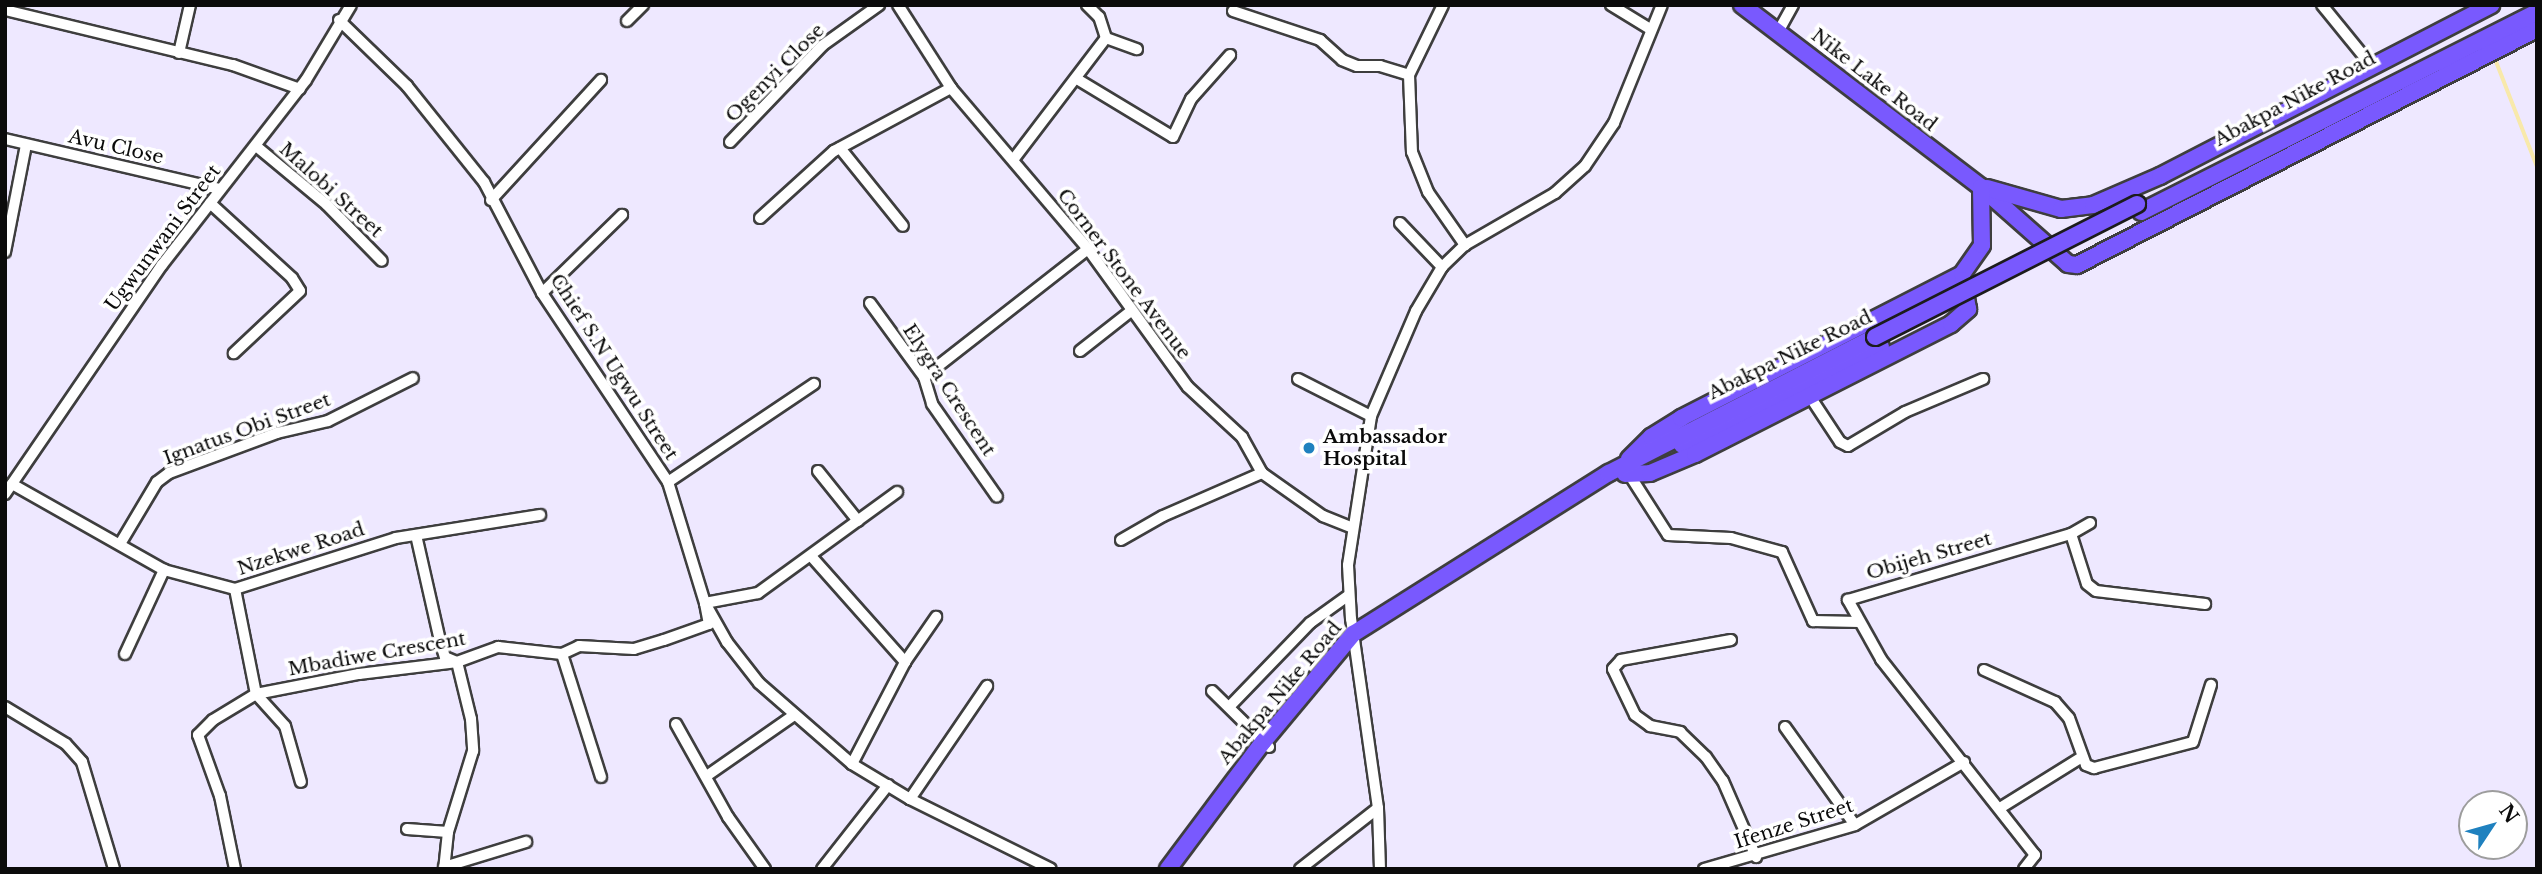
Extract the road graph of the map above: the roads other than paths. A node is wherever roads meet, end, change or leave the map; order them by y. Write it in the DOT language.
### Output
graph roads {
  1 [pos="54,5"];
  2 [pos="190,5"];
  3 [pos="351,5"];
  4 [pos="643,5"];
  5 [pos="879,5"];
  6 [pos="898,5"];
  7 [pos="1087,5"];
  8 [pos="1443,5"];
  9 [pos="1611,5"];
  10 [pos="1662,5"];
  11 [pos="1742,5"];
  12 [pos="1793,5"];
  13 [pos="2322,5"];
  14 [pos="2491,5"];
  15 [pos="2527,5"];
  16 [pos="5,10"];
  17 [pos="1233,11"];
  18 [pos="2537,12"];
  19 [pos="50,18"];
  20 [pos="339,20"];
  21 [pos="627,21"];
  22 [pos="1650,29"];
  23 [pos="2537,29"];
  24 [pos="1778,32"];
  25 [pos="1106,38"];
  26 [pos="1137,49"];
  27 [pos="179,53"];
  28 [pos="1230,55"];
  29 [pos="2371,65"];
  30 [pos="1409,75"];
  31 [pos="1077,79"];
  32 [pos="601,80"];
  33 [pos="951,88"];
  34 [pos="300,89"];
  35 [pos="5,139"];
  36 [pos="730,142"];
  37 [pos="26,145"];
  38 [pos="256,146"];
  39 [pos="839,148"];
  40 [pos="1013,160"];
  41 [pos="1981,187"];
  42 [pos="220,189"];
  43 [pos="491,200"];
  44 [pos="210,203"];
  45 [pos="2139,208"];
  46 [pos="622,215"];
  47 [pos="760,218"];
  48 [pos="1400,223"];
  49 [pos="903,226"];
  50 [pos="1465,245"];
  51 [pos="1088,249"];
  52 [pos="5,252"];
  53 [pos="382,261"];
  54 [pos="1443,267"];
  55 [pos="1962,274"];
  56 [pos="542,293"];
  57 [pos="870,303"];
  58 [pos="1131,311"];
  59 [pos="1080,351"];
  60 [pos="234,354"];
  61 [pos="924,377"];
  62 [pos="414,378"];
  63 [pos="1298,379"];
  64 [pos="1983,379"];
  65 [pos="814,384"];
  66 [pos="1809,395"];
  67 [pos="1371,416"];
  68 [pos="818,471"];
  69 [pos="1625,472"];
  70 [pos="1262,473"];
  71 [pos="668,482"];
  72 [pos="12,484"];
  73 [pos="897,492"];
  74 [pos="5,494"];
  75 [pos="997,497"];
  76 [pos="540,515"];
  77 [pos="858,522"];
  78 [pos="2090,523"];
  79 [pos="1353,528"];
  80 [pos="2071,534"];
  81 [pos="416,535"];
  82 [pos="1121,540"];
  83 [pos="120,544"];
  84 [pos="811,556"];
  85 [pos="164,570"];
  86 [pos="235,589"];
  87 [pos="1349,595"];
  88 [pos="705,603"];
  89 [pos="2205,604"];
  90 [pos="936,617"];
  91 [pos="1859,622"];
  92 [pos="1353,631"];
  93 [pos="1731,640"];
  94 [pos="125,654"];
  95 [pos="562,654"];
  96 [pos="457,662"];
  97 [pos="905,662"];
  98 [pos="1984,670"];
  99 [pos="2211,685"];
  100 [pos="987,686"];
  101 [pos="1212,691"];
  102 [pos="256,694"];
  103 [pos="5,707"];
  104 [pos="1229,707"];
  105 [pos="793,716"];
  106 [pos="677,724"];
  107 [pos="1785,727"];
  108 [pos="1266,744"];
  109 [pos="2082,757"];
  110 [pos="1964,762"];
  111 [pos="852,764"];
  112 [pos="708,775"];
  113 [pos="601,777"];
  114 [pos="301,782"];
  115 [pos="888,785"];
  116 [pos="910,799"];
  117 [pos="1378,808"];
  118 [pos="2000,808"];
  119 [pos="1855,825"];
  120 [pos="407,829"];
  121 [pos="448,832"];
  122 [pos="526,842"];
  123 [pos="1756,857"];
  124 [pos="444,868"];
  125 [pos="114,869"];
  126 [pos="235,869"];
  127 [pos="765,869"];
  128 [pos="822,869"];
  129 [pos="1051,869"];
  130 [pos="1168,869"];
  131 [pos="1177,869"];
  132 [pos="1300,869"];
  133 [pos="1380,869"];
  134 [pos="1704,869"];
  135 [pos="2024,869"];
  1 -- 19 [label="street"];
  2 -- 27 [label="street"];
  3 -- 20 [label="street, Ugwunwani Street"];
  4 -- 21 [label="street"];
  5 -- 36 [label="street, Ogenyi Close"];
  6 -- 33 [label="street, Corner Stone Avenue"];
  7 -- 25 [label="street"];
  8 -- 30 [label="street"];
  9 -- 22 [label="street"];
  10 -- 22 [label="street"];
  11 -- 24 [label="main road, Nike Lake Road"];
  12 -- 24 [label="street"];
  13 -- 29 [label="street"];
  14 -- 29 [label="main road"];
  15 -- 45 [label="main road, Abakpa Nike Road"];
  16 -- 19 [label="street"];
  17 -- 30 [label="street"];
  18 -- 45 [label="main road, Abakpa Nike Road"];
  19 -- 27 [label="street"];
  20 -- 34 [label="street, Ugwunwani Street"];
  20 -- 43 [label="street, Chief S.N Ugwu Street"];
  22 -- 50 [label="street"];
  23 -- 41 [label="main road, Nike Lake Road"];
  24 -- 41 [label="main road, Nike Lake Road"];
  25 -- 26 [label="street"];
  25 -- 31 [label="street"];
  27 -- 34 [label="street"];
  28 -- 31 [label="street"];
  29 -- 41 [label="main road"];
  30 -- 50 [label="street"];
  31 -- 40 [label="street"];
  32 -- 43 [label="street"];
  33 -- 39 [label="street"];
  33 -- 40 [label="street, Corner Stone Avenue"];
  34 -- 38 [label="street, Ugwunwani Street"];
  35 -- 37 [label="street, Avu Close"];
  37 -- 42 [label="street, Avu Close"];
  37 -- 52 [label="street"];
  38 -- 42 [label="street, Ugwunwani Street"];
  38 -- 53 [label="street, Malobi Street"];
  39 -- 47 [label="street"];
  39 -- 49 [label="street"];
  40 -- 51 [label="street, Corner Stone Avenue"];
  41 -- 55 [label="main road"];
  42 -- 44 [label="street, Ugwunwani Street"];
  43 -- 56 [label="street, Chief S.N Ugwu Street"];
  44 -- 60 [label="street"];
  44 -- 72 [label="street, Ugwunwani Street"];
  45 -- 69 [label="main road, Abakpa Nike Road, bridge"];
  46 -- 56 [label="street"];
  48 -- 54 [label="street"];
  50 -- 54 [label="street"];
  51 -- 58 [label="street, Corner Stone Avenue"];
  51 -- 61 [label="street"];
  54 -- 67 [label="street"];
  55 -- 66 [label="main road"];
  55 -- 69 [label="main road"];
  56 -- 71 [label="street, Chief S.N Ugwu Street"];
  57 -- 61 [label="street, Elygra Crescent"];
  58 -- 59 [label="street"];
  58 -- 70 [label="street, Corner Stone Avenue"];
  61 -- 75 [label="street, Elygra Crescent"];
  62 -- 83 [label="street, Ignatus Obi Street"];
  63 -- 67 [label="street"];
  64 -- 66 [label="street"];
  65 -- 71 [label="street"];
  66 -- 69 [label="main road"];
  67 -- 79 [label="street"];
  68 -- 77 [label="street"];
  69 -- 91 [label="street"];
  69 -- 92 [label="main road, Abakpa Nike Road"];
  70 -- 79 [label="street, Corner Stone Avenue"];
  70 -- 82 [label="street"];
  71 -- 88 [label="street, Chief S.N Ugwu Street"];
  72 -- 74 [label="street, Ugwunwani Street"];
  72 -- 83 [label="street, Nzekwe Road"];
  73 -- 77 [label="street"];
  76 -- 81 [label="street, Nzekwe Road"];
  77 -- 84 [label="street"];
  78 -- 80 [label="street, Obijeh Street"];
  79 -- 87 [label="street"];
  80 -- 89 [label="street"];
  80 -- 91 [label="street, Obijeh Street"];
  81 -- 86 [label="street, Nzekwe Road"];
  81 -- 96 [label="street"];
  83 -- 85 [label="street, Nzekwe Road"];
  84 -- 88 [label="street"];
  84 -- 97 [label="street"];
  85 -- 86 [label="street, Nzekwe Road"];
  85 -- 94 [label="street"];
  86 -- 102 [label="street"];
  87 -- 92 [label="street"];
  87 -- 104 [label="street"];
  88 -- 95 [label="street, Mbadiwe Crescent"];
  88 -- 105 [label="street, Chief S.N Ugwu Street"];
  90 -- 97 [label="street"];
  91 -- 110 [label="street, Obijeh Street"];
  92 -- 108 [label="main road, Abakpa Nike Road"];
  92 -- 117 [label="street"];
  93 -- 123 [label="street"];
  95 -- 96 [label="street, Mbadiwe Crescent"];
  95 -- 113 [label="street"];
  96 -- 102 [label="street, Mbadiwe Crescent"];
  96 -- 121 [label="street"];
  97 -- 111 [label="street"];
  98 -- 109 [label="street"];
  99 -- 109 [label="street"];
  100 -- 116 [label="street"];
  101 -- 104 [label="street"];
  102 -- 114 [label="street"];
  102 -- 126 [label="street, Mbadiwe Crescent"];
  103 -- 125 [label="street"];
  104 -- 108 [label="street"];
  105 -- 111 [label="street, Chief S.N Ugwu Street"];
  105 -- 112 [label="street"];
  106 -- 112 [label="street"];
  107 -- 119 [label="street"];
  108 -- 130 [label="main road, Abakpa Nike Road"];
  108 -- 131 [label="main road, Abakpa Nike Road"];
  109 -- 118 [label="street"];
  110 -- 118 [label="street, Obijeh Street"];
  110 -- 119 [label="street, Ifenze Street"];
  111 -- 115 [label="street, Chief S.N Ugwu Street"];
  112 -- 127 [label="street"];
  115 -- 116 [label="street, Chief S.N Ugwu Street"];
  115 -- 128 [label="street"];
  116 -- 129 [label="street, Chief S.N Ugwu Street"];
  117 -- 132 [label="street"];
  117 -- 133 [label="street"];
  118 -- 135 [label="street, Obijeh Street"];
  119 -- 123 [label="street, Ifenze Street"];
  120 -- 121 [label="street"];
  121 -- 124 [label="street"];
  122 -- 124 [label="street"];
  123 -- 134 [label="street, Ifenze Street"];
}
